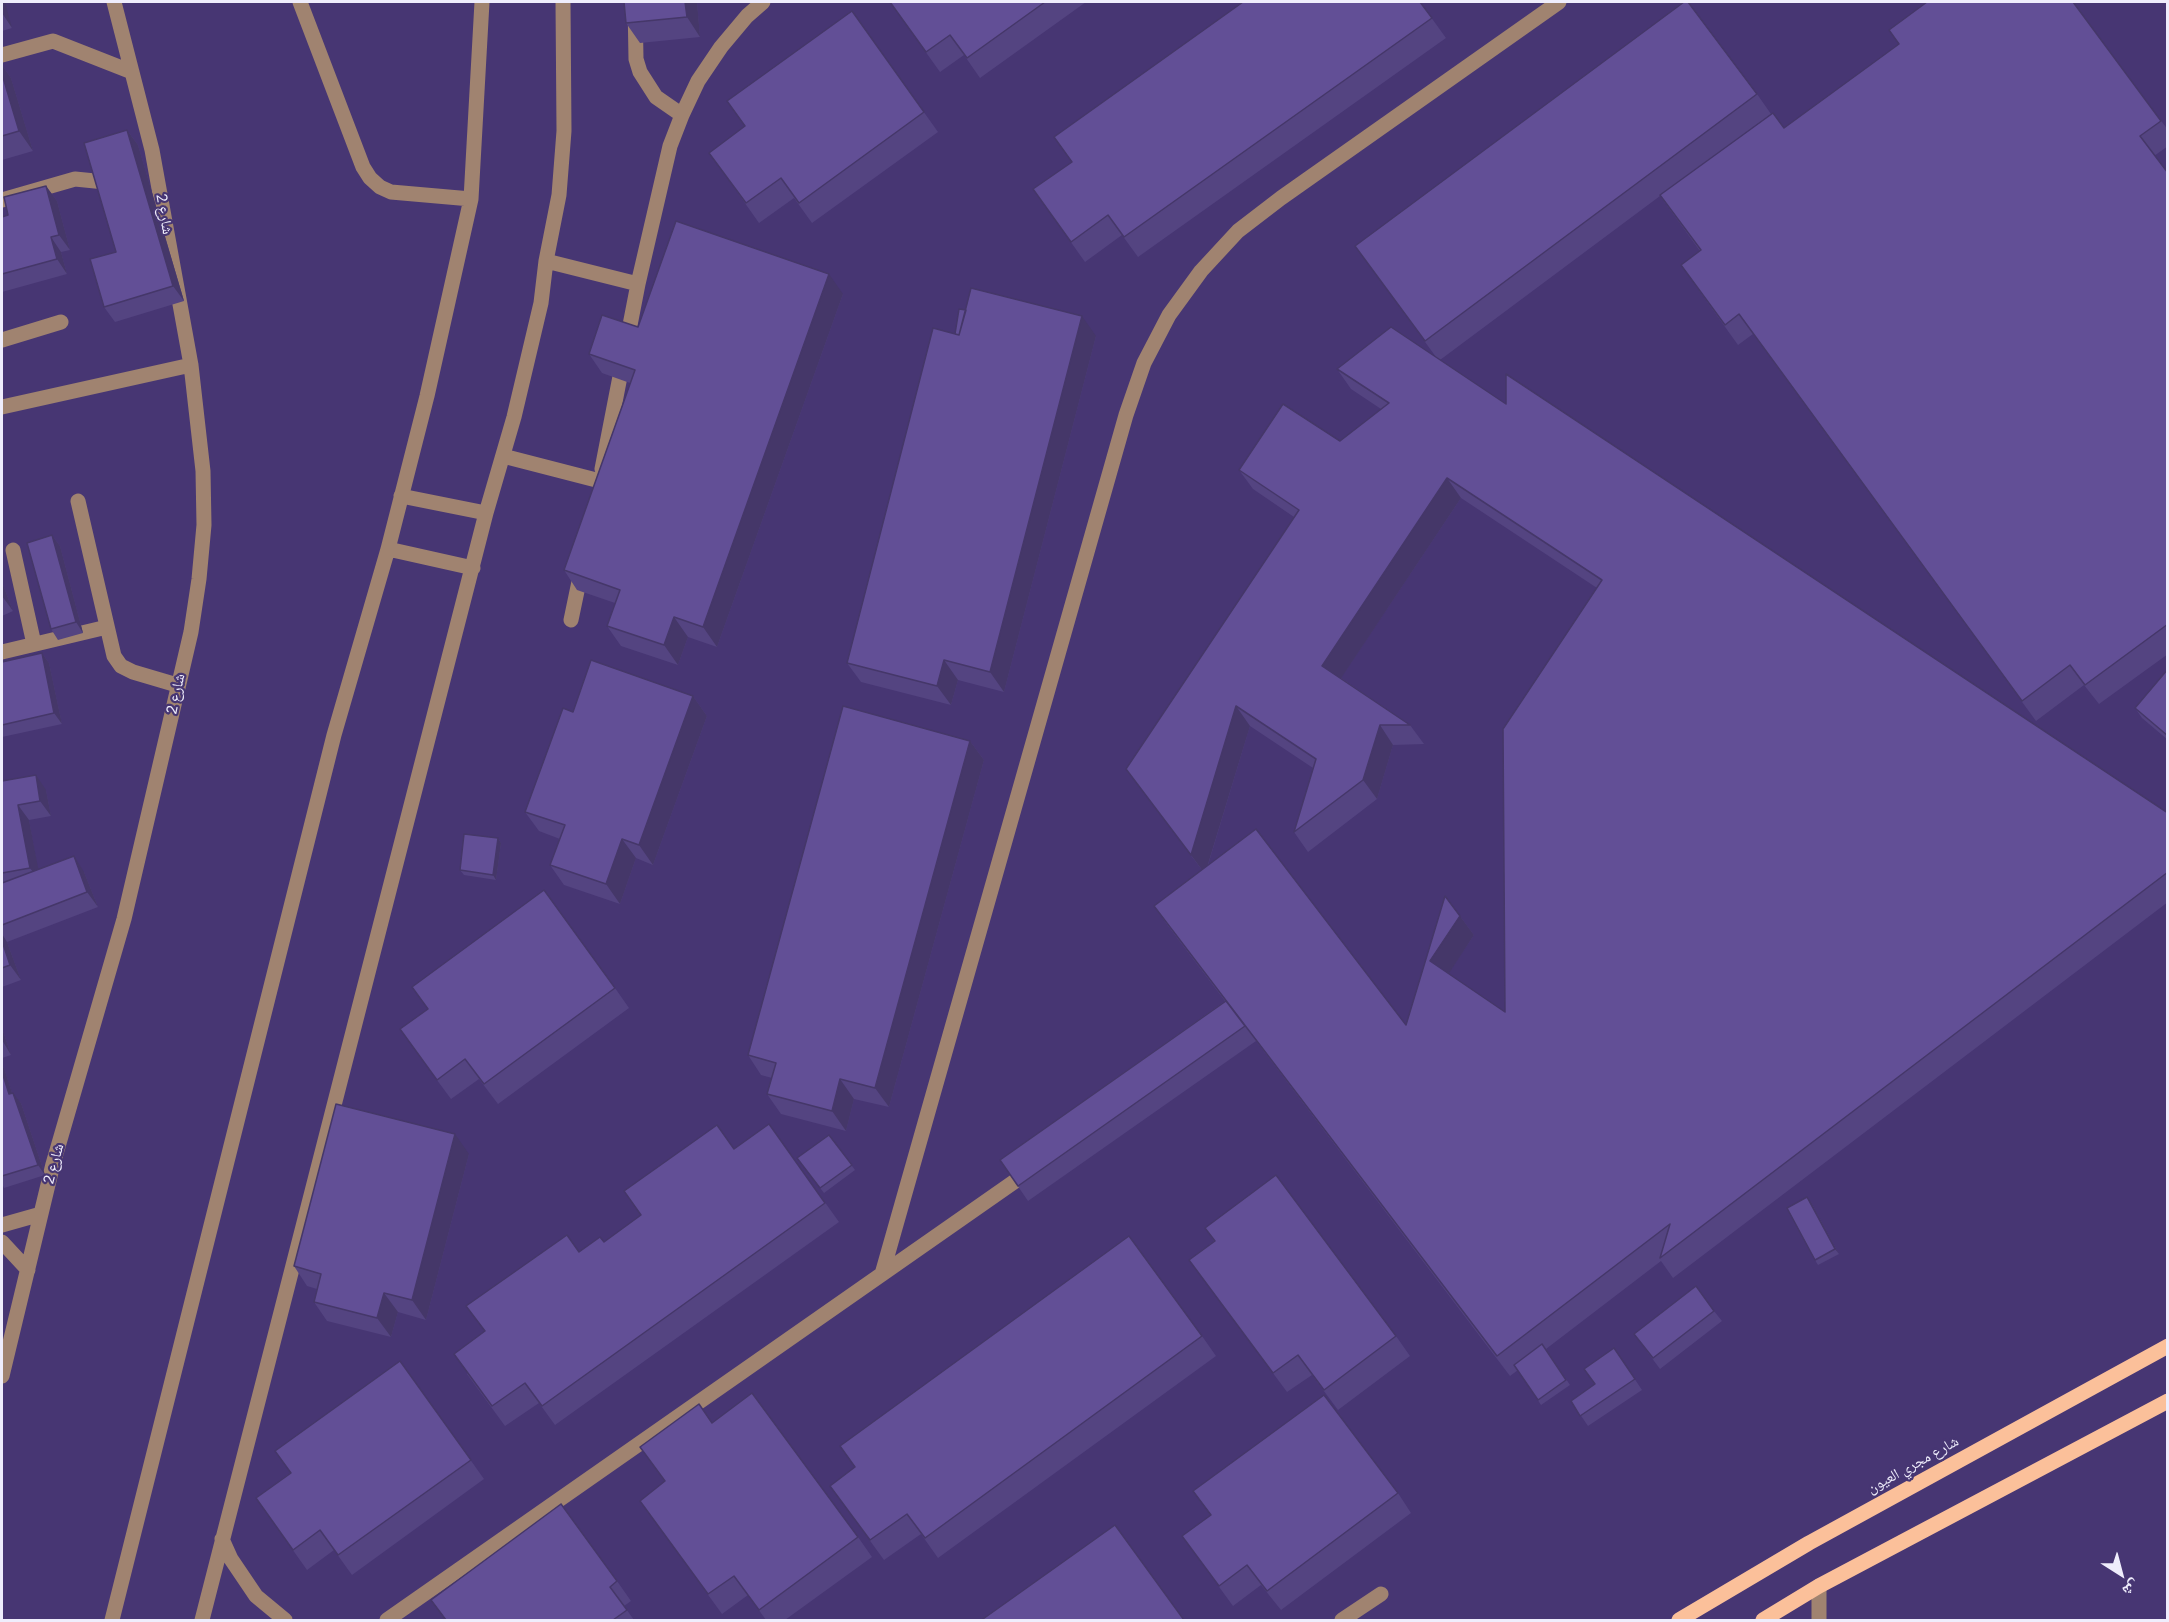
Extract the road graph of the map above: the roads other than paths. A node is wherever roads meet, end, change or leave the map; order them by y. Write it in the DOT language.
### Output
graph roads {
  1 [pos="114,2"];
  2 [pos="300,2"];
  3 [pos="482,2"];
  4 [pos="563,2"];
  5 [pos="635,2"];
  6 [pos="762,2"];
  7 [pos="1559,2"];
  8 [pos="2,55"];
  9 [pos="132,72"];
  10 [pos="682,115"];
  11 [pos="128,184"];
  12 [pos="471,199"];
  13 [pos="2,200"];
  14 [pos="546,261"];
  15 [pos="638,284"];
  16 [pos="61,322"];
  17 [pos="2,340"];
  18 [pos="191,365"];
  19 [pos="2,407"];
  20 [pos="503,456"];
  21 [pos="401,496"];
  22 [pos="78,501"];
  23 [pos="486,513"];
  24 [pos="388,549"];
  25 [pos="13,550"];
  26 [pos="583,562"];
  27 [pos="473,568"];
  28 [pos="571,620"];
  29 [pos="107,627"];
  30 [pos="34,644"];
  31 [pos="2,652"];
  32 [pos="177,685"];
  33 [pos="1048,1159"];
  34 [pos="41,1214"];
  35 [pos="2,1225"];
  36 [pos="2,1242"];
  37 [pos="28,1269"];
  38 [pos="882,1274"];
  39 [pos="2168,1346"];
  40 [pos="2,1376"];
  41 [pos="2168,1401"];
  42 [pos="222,1539"];
  43 [pos="1819,1586"];
  44 [pos="1380,1594"];
  45 [pos="112,1620"];
  46 [pos="202,1620"];
  47 [pos="285,1620"];
  48 [pos="387,1620"];
  49 [pos="1342,1620"];
  50 [pos="1679,1620"];
  51 [pos="1763,1620"];
  52 [pos="1819,1620"];
  1 -- 9 [label="street, شارع 2"];
  2 -- 12 [label="street"];
  3 -- 12 [label="street"];
  4 -- 14 [label="street"];
  5 -- 10 [label="street"];
  6 -- 10 [label="street"];
  7 -- 38 [label="street"];
  8 -- 9 [label="street"];
  9 -- 18 [label="street, شارع 2"];
  10 -- 15 [label="street"];
  11 -- 13 [label="street"];
  12 -- 21 [label="street"];
  14 -- 15 [label="street"];
  14 -- 20 [label="street"];
  15 -- 20 [label="street"];
  16 -- 17 [label="street"];
  18 -- 19 [label="street"];
  18 -- 32 [label="street, شارع 2"];
  20 -- 23 [label="street"];
  21 -- 23 [label="street"];
  21 -- 24 [label="street"];
  22 -- 29 [label="street"];
  23 -- 27 [label="street"];
  24 -- 27 [label="street"];
  24 -- 45 [label="street"];
  25 -- 30 [label="street"];
  26 -- 28 [label="street"];
  27 -- 42 [label="street"];
  29 -- 30 [label="street"];
  29 -- 32 [label="street"];
  30 -- 31 [label="street"];
  32 -- 34 [label="street, شارع 2"];
  33 -- 38 [label="street"];
  34 -- 35 [label="street"];
  34 -- 37 [label="street, شارع 2"];
  36 -- 37 [label="street"];
  37 -- 40 [label="street, شارع 2"];
  38 -- 48 [label="street"];
  39 -- 50 [label="main road, شارع مجري العيون"];
  41 -- 43 [label="main road"];
  42 -- 46 [label="street"];
  42 -- 47 [label="street"];
  43 -- 51 [label="main road"];
  43 -- 52 [label="street"];
  44 -- 49 [label="street"];
}
